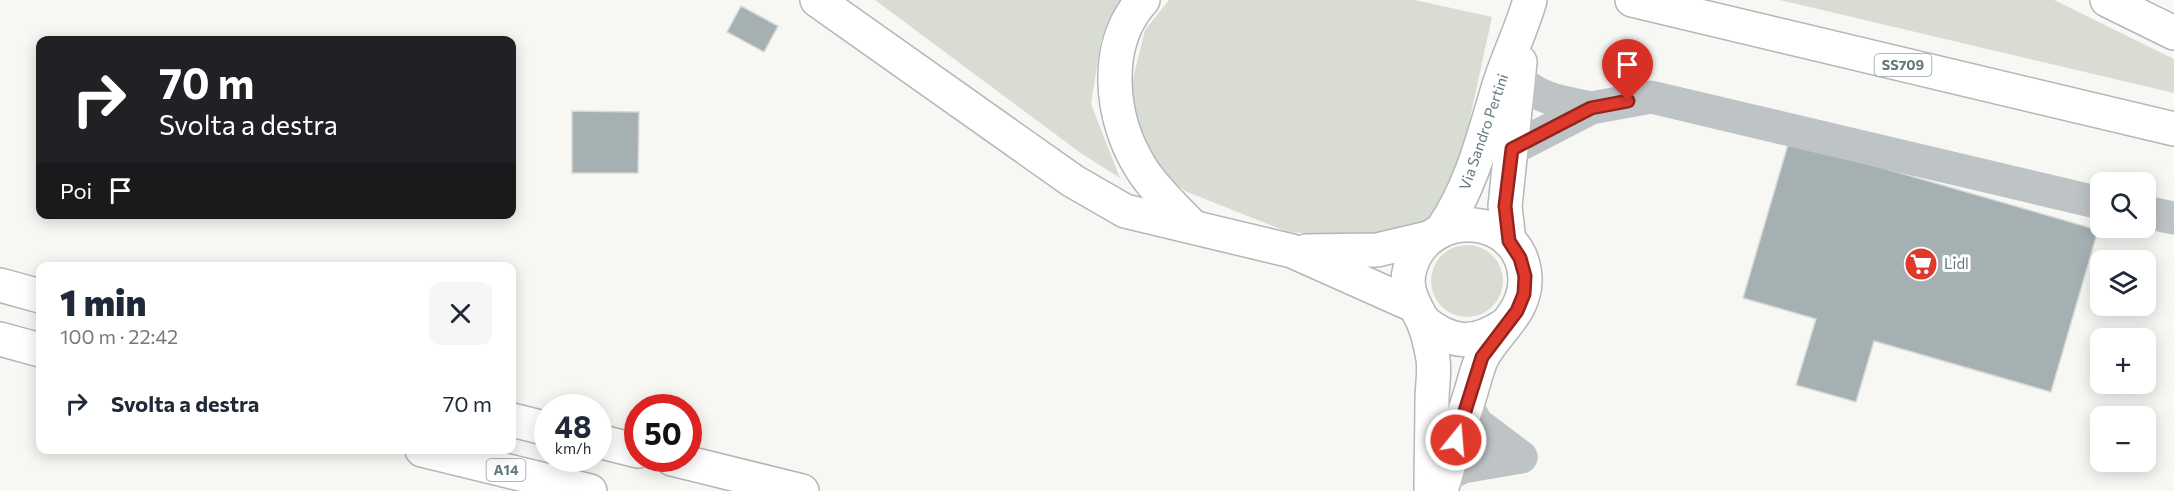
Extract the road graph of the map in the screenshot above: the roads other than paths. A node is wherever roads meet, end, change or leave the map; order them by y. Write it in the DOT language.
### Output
graph roads {
  1 [pos="817,0"];
  2 [pos="1143,0"];
  3 [pos="1530,0"];
  4 [pos="1632,0"];
  5 [pos="2107,0"];
  6 [pos="1520,33"];
  7 [pos="2174,33"];
  8 [pos="1520,80"];
  9 [pos="1591,108"];
  10 [pos="2174,129"];
  11 [pos="1512,149"];
  12 [pos="2090,201"];
  13 [pos="2156,214"];
  14 [pos="2174,218"];
  15 [pos="1192,226"];
  16 [pos="1436,233"];
  17 [pos="1509,241"];
  18 [pos="1292,251"];
  19 [pos="0,285"];
  20 [pos="36,295"];
  21 [pos="1418,313"];
  22 [pos="1505,325"];
  23 [pos="0,339"];
  24 [pos="36,349"];
  25 [pos="1467,405"];
  26 [pos="516,421"];
  27 [pos="534,426"];
  28 [pos="438,454"];
  29 [pos="702,466"];
  30 [pos="1439,486"];
  31 [pos="590,491"];
  32 [pos="802,491"];
  1 -- 15 [label="main road"];
  2 -- 15 [label="main road"];
  3 -- 6 [label="main road, Via Sandro Pertini"];
  4 -- 10 [label="main road, SS709"];
  5 -- 7 [label="main road"];
  6 -- 8 [label="main road, Via Sandro Pertini"];
  6 -- 16 [label="main road, Via Sandro Pertini"];
  8 -- 9 [label="lane"];
  8 -- 11 [label="main road, Via Sandro Pertini"];
  9 -- 11 [label="lane"];
  9 -- 12 [label="lane"];
  11 -- 17 [label="main road, Via Sandro Pertini"];
  13 -- 14 [label="lane"];
  15 -- 18 [label="main road"];
  16 -- 17 [label="main road"];
  16 -- 18 [label="main road"];
  16 -- 21 [label="main road, Via Sandro Pertini"];
  17 -- 22 [label="main road, Via Sandro Pertini"];
  18 -- 21 [label="main road"];
  19 -- 20 [label="main road"];
  21 -- 22 [label="main road, Via Sandro Pertini"];
  21 -- 30 [label="main road, Via Sandro Pertini"];
  22 -- 25 [label="main road, Via Sandro Pertini"];
  23 -- 24 [label="main road"];
  25 -- 30 [label="main road, Via Sandro Pertini"];
  25 -- 30 [label="lane"];
  26 -- 27 [label="main road"];
  28 -- 31 [label="main road, A14"];
  29 -- 32 [label="main road"];
}
